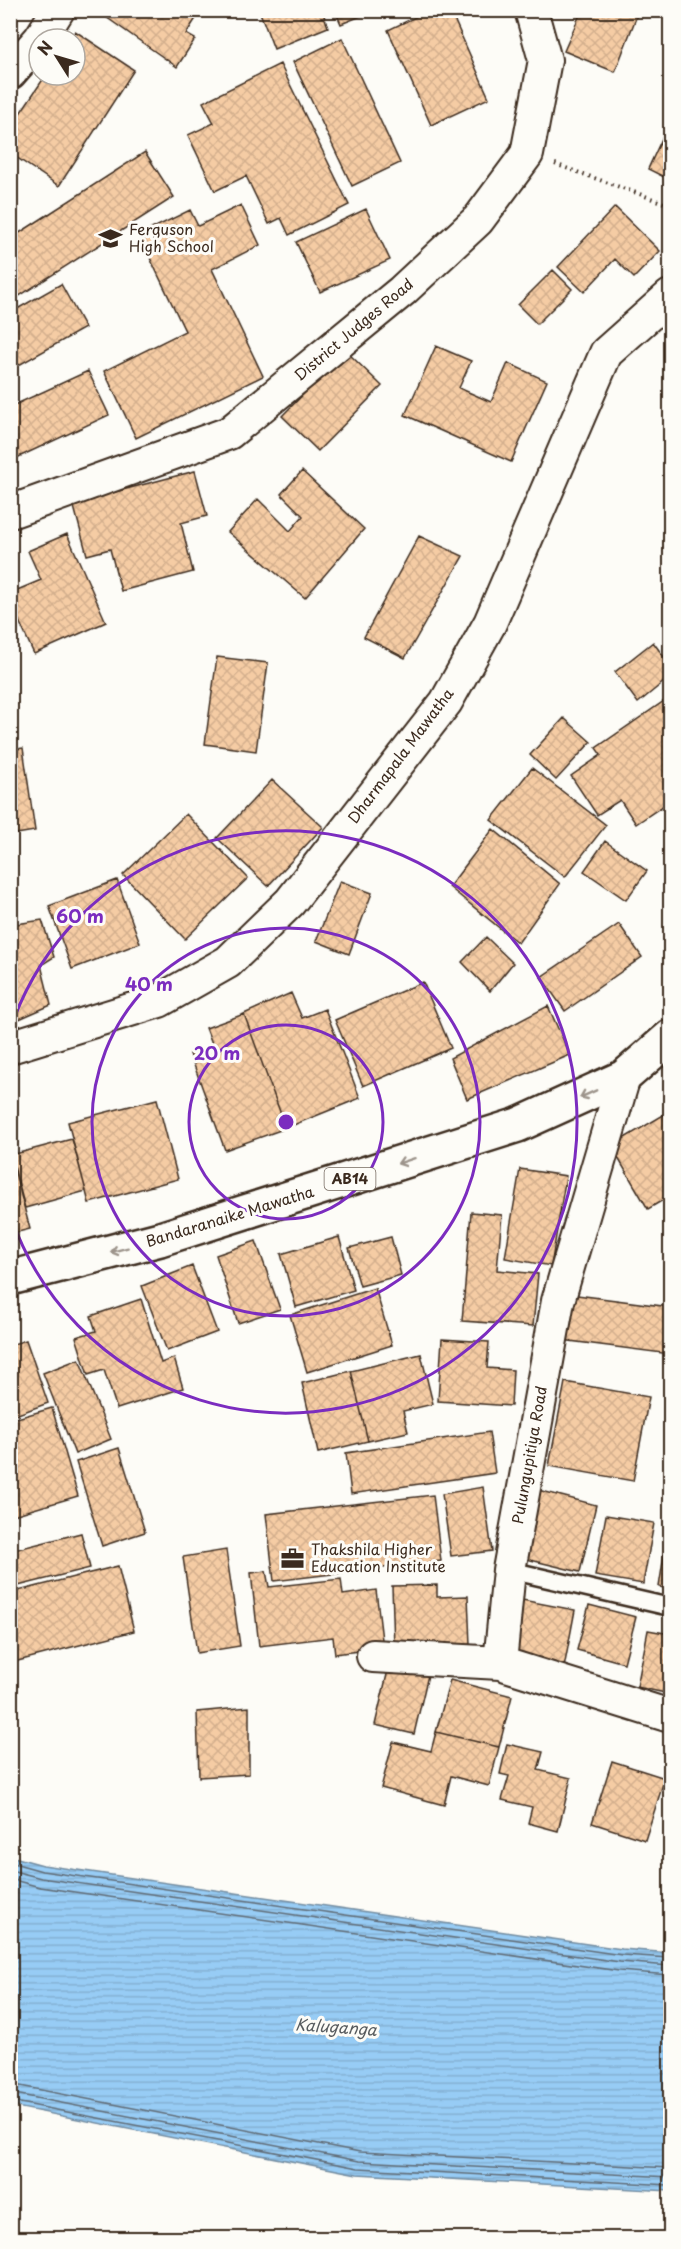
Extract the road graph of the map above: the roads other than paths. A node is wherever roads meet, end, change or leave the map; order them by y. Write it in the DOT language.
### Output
graph roads {
  1 [pos="58,10"];
  2 [pos="531,10"];
  3 [pos="47,27"];
  4 [pos="27,54"];
  5 [pos="10,73"];
  6 [pos="670,296"];
  7 [pos="10,512"];
  8 [pos="670,1037"];
  9 [pos="10,1047"];
  10 [pos="624,1077"];
  11 [pos="10,1278"];
  12 [pos="510,1570"];
  13 [pos="670,1606"];
  14 [pos="373,1656"];
  15 [pos="500,1664"];
  16 [pos="670,1716"];
  1 -- 3 [label="street"];
  2 -- 7 [label="street, District Judges Road"];
  4 -- 5 [label="street"];
  6 -- 9 [label="street, Dharmapala Mawatha"];
  8 -- 10 [label="main road, Bandaranaike Mawatha / AB14"];
  10 -- 11 [label="main road, Bandaranaike Mawatha / AB14, one-way"];
  10 -- 12 [label="street, Pulungupitiya Road"];
  12 -- 13 [label="lane"];
  12 -- 15 [label="street, Pulungupitiya Road"];
  14 -- 15 [label="street"];
  15 -- 16 [label="street"];
}
